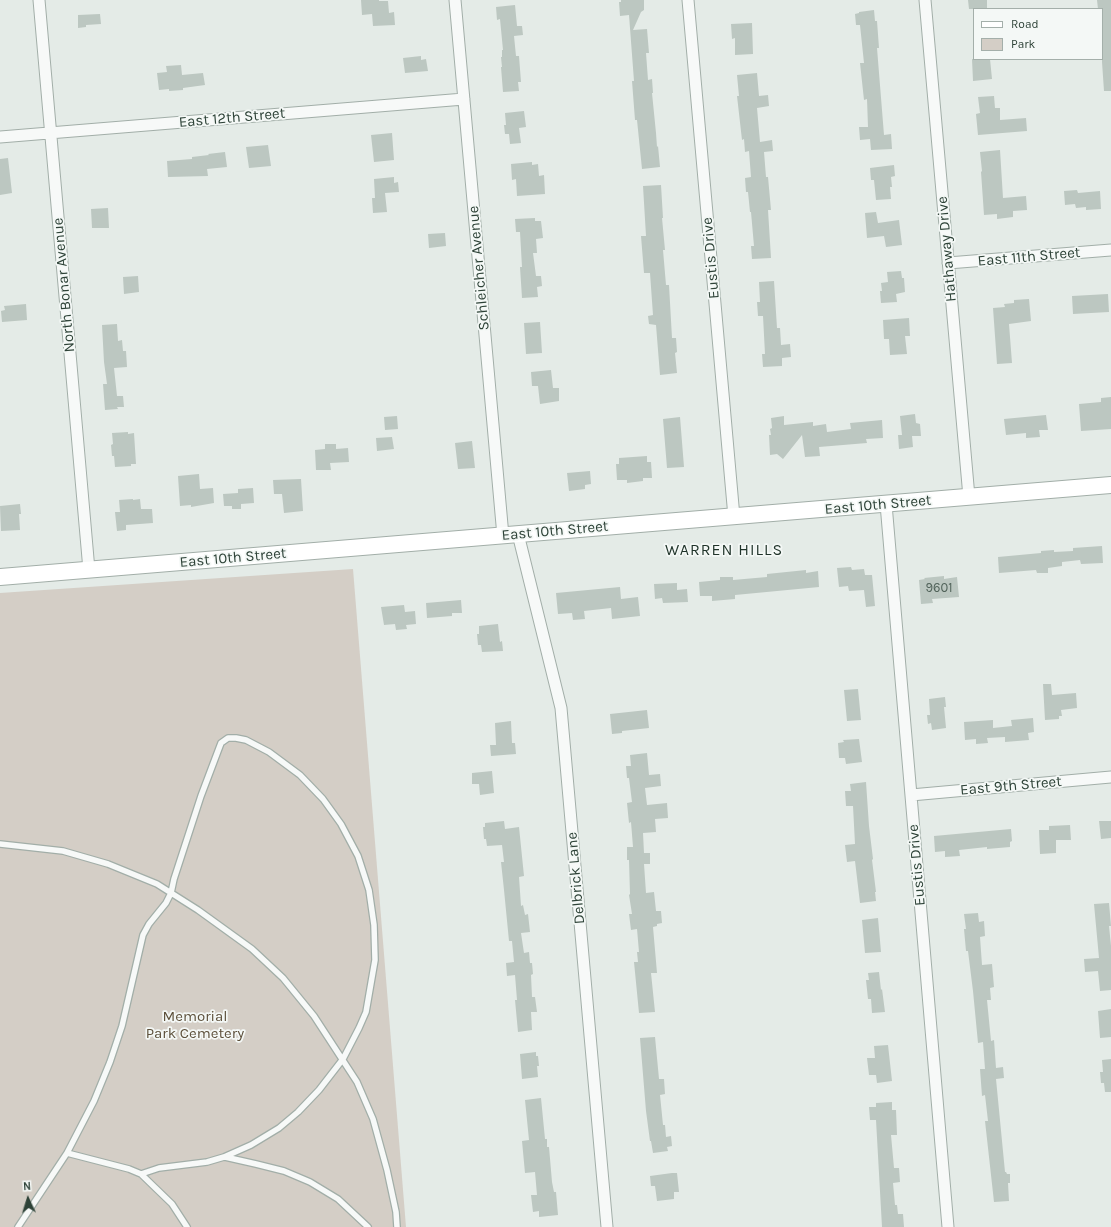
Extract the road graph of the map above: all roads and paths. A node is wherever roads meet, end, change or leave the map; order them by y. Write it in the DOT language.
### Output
graph roads {
  1 [pos="38,0"];
  2 [pos="455,0"];
  3 [pos="688,0"];
  4 [pos="924,0"];
  5 [pos="464,99"];
  6 [pos="50,133"];
  7 [pos="0,137"];
  8 [pos="1111,250"];
  9 [pos="948,263"];
  10 [pos="1111,485"];
  11 [pos="969,497"];
  12 [pos="886,504"];
  13 [pos="734,516"];
  14 [pos="510,535"];
  15 [pos="89,570"];
  16 [pos="0,577"];
  17 [pos="1111,777"];
  18 [pos="911,795"];
  19 [pos="0,844"];
  20 [pos="170,893"];
  21 [pos="343,1059"];
  22 [pos="67,1153"];
  23 [pos="224,1157"];
  24 [pos="141,1174"];
  25 [pos="18,1227"];
  26 [pos="187,1227"];
  27 [pos="368,1227"];
  28 [pos="397,1227"];
  29 [pos="606,1227"];
  30 [pos="948,1227"];
  1 -- 6 [label="street, North Bonar Avenue"];
  2 -- 5 [label="street, Schleicher Avenue"];
  3 -- 13 [label="street, Eustis Drive"];
  4 -- 9 [label="street, Hathaway Drive"];
  5 -- 6 [label="street, East 12th Street"];
  5 -- 14 [label="street, Schleicher Avenue"];
  6 -- 7 [label="street, East 12th Street"];
  6 -- 15 [label="street, North Bonar Avenue"];
  8 -- 9 [label="street, East 11th Street"];
  9 -- 11 [label="street, Hathaway Drive"];
  10 -- 11 [label="main road, East 10th Street"];
  11 -- 12 [label="main road, East 10th Street"];
  12 -- 13 [label="main road, East 10th Street"];
  12 -- 18 [label="street, Eustis Drive"];
  13 -- 14 [label="main road, East 10th Street"];
  14 -- 15 [label="main road, East 10th Street"];
  14 -- 29 [label="street, Delbrick Lane"];
  15 -- 16 [label="main road, East 10th Street"];
  17 -- 18 [label="street, East 9th Street"];
  18 -- 30 [label="street, Eustis Drive"];
  19 -- 20 [label="lane"];
  20 -- 21 [label="lane"];
  20 -- 21 [label="lane"];
  20 -- 22 [label="lane"];
  21 -- 23 [label="lane"];
  21 -- 28 [label="lane"];
  22 -- 24 [label="lane"];
  22 -- 25 [label="lane"];
  23 -- 24 [label="lane"];
  23 -- 27 [label="lane"];
  24 -- 26 [label="lane"];
}
